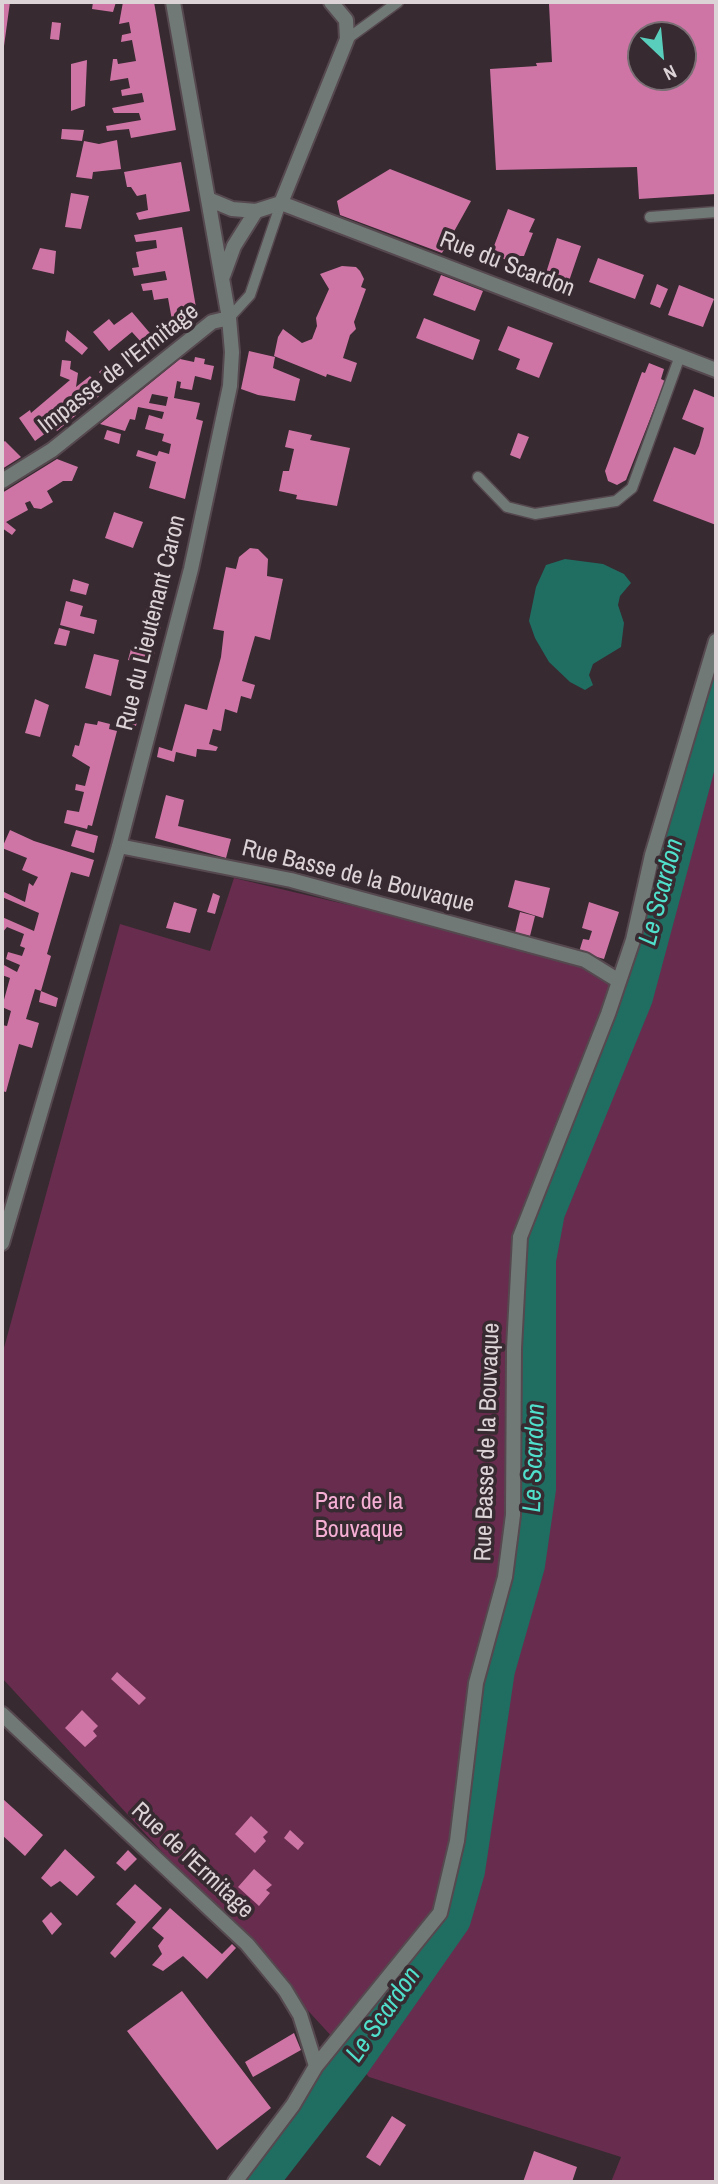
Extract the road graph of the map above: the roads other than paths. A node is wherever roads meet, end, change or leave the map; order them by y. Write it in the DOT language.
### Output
graph roads {
  1 [pos="173,2"];
  2 [pos="331,2"];
  3 [pos="398,2"];
  4 [pos="347,39"];
  5 [pos="208,199"];
  6 [pos="281,203"];
  7 [pos="256,211"];
  8 [pos="716,212"];
  9 [pos="650,217"];
  10 [pos="222,278"];
  11 [pos="229,318"];
  12 [pos="680,356"];
  13 [pos="716,370"];
  14 [pos="478,477"];
  15 [pos="2,481"];
  16 [pos="716,641"];
  17 [pos="119,846"];
  18 [pos="619,981"];
  19 [pos="2,1243"];
  20 [pos="2,1714"];
  21 [pos="316,2066"];
  22 [pos="235,2182"];
  1 -- 5 [label="street, Rue du Lieutenant Caron"];
  2 -- 4 [label="street"];
  3 -- 4 [label="lane"];
  4 -- 6 [label="street"];
  5 -- 7 [label="street"];
  5 -- 10 [label="street, Rue du Lieutenant Caron"];
  6 -- 7 [label="street"];
  6 -- 11 [label="lane"];
  6 -- 12 [label="street, Rue du Scardon"];
  7 -- 10 [label="street"];
  8 -- 9 [label="lane"];
  10 -- 11 [label="street, Rue du Lieutenant Caron"];
  11 -- 15 [label="street, Impasse de l'Ermitage"];
  11 -- 17 [label="street, Rue du Lieutenant Caron"];
  12 -- 13 [label="street, Rue du Scardon"];
  12 -- 14 [label="lane"];
  16 -- 18 [label="street, Rue Basse de la Bouvaque"];
  17 -- 18 [label="street, Rue Basse de la Bouvaque"];
  17 -- 19 [label="street, Rue du Lieutenant Caron"];
  18 -- 21 [label="street, Rue Basse de la Bouvaque"];
  20 -- 21 [label="street, Rue de l'Ermitage"];
  21 -- 22 [label="street, Rue Basse de la Bouvaque"];
}
